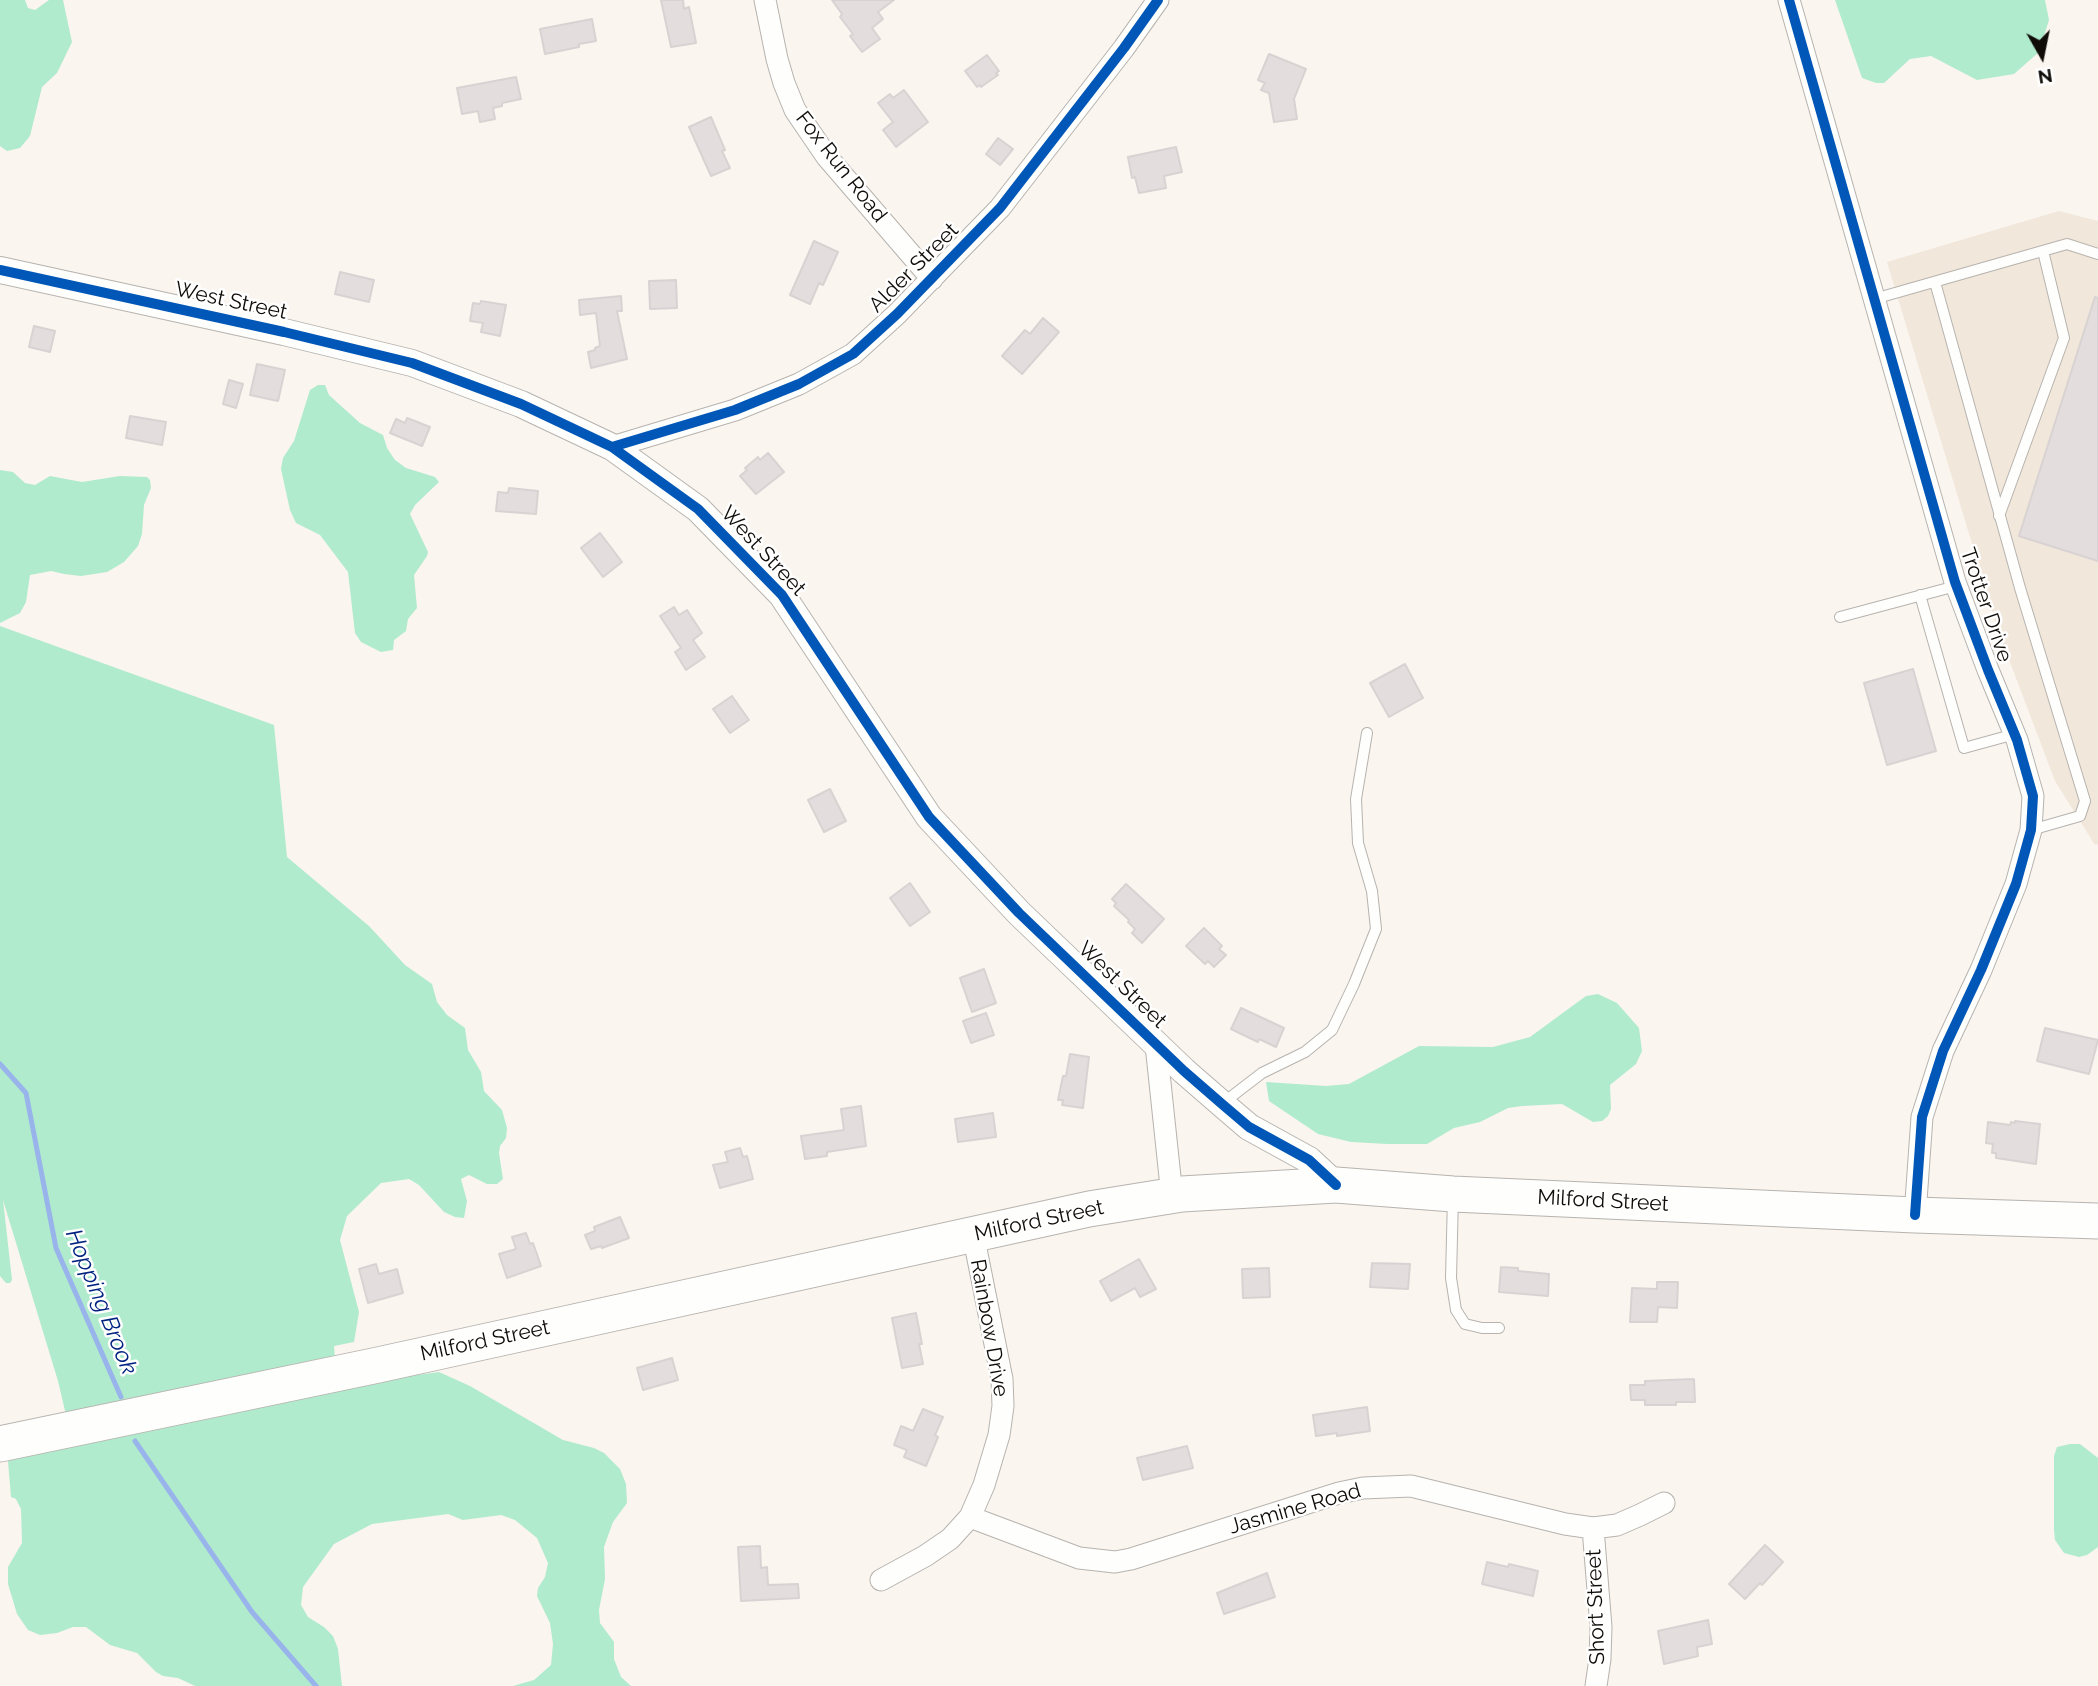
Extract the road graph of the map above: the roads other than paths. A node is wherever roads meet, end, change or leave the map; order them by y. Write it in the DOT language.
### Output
graph roads {
  1 [pos="765,0"];
  2 [pos="1158,0"];
  3 [pos="1788,0"];
  4 [pos="2043,251"];
  5 [pos="2098,254"];
  6 [pos="0,270"];
  7 [pos="932,279"];
  8 [pos="1935,282"];
  9 [pos="1874,299"];
  10 [pos="612,447"];
  11 [pos="1999,516"];
  12 [pos="1956,586"];
  13 [pos="1920,595"];
  14 [pos="1840,617"];
  15 [pos="1367,733"];
  16 [pos="2015,733"];
  17 [pos="2032,831"];
  18 [pos="1156,1045"];
  19 [pos="1222,1104"];
  20 [pos="1336,1185"];
  21 [pos="1453,1194"];
  22 [pos="1172,1196"];
  23 [pos="1915,1215"];
  24 [pos="2098,1221"];
  25 [pos="973,1234"];
  26 [pos="1499,1328"];
  27 [pos="0,1444"];
  28 [pos="1664,1503"];
  29 [pos="970,1517"];
  30 [pos="1593,1528"];
  31 [pos="881,1580"];
  32 [pos="1597,1686"];
  1 -- 7 [label="street, Fox Run Road"];
  2 -- 7 [label="street, Alder Street"];
  3 -- 9 [label="street, Trotter Drive"];
  4 -- 5 [label="lane"];
  4 -- 8 [label="lane"];
  4 -- 11 [label="lane"];
  6 -- 10 [label="street, West Street"];
  7 -- 10 [label="street, Alder Street"];
  8 -- 9 [label="lane"];
  8 -- 11 [label="lane"];
  9 -- 12 [label="street, Trotter Drive"];
  10 -- 18 [label="street, West Street"];
  11 -- 17 [label="lane"];
  12 -- 13 [label="lane"];
  12 -- 16 [label="street, Trotter Drive"];
  13 -- 14 [label="lane"];
  13 -- 16 [label="lane"];
  15 -- 19 [label="lane"];
  16 -- 17 [label="street, Trotter Drive"];
  17 -- 23 [label="street, Trotter Drive"];
  18 -- 19 [label="street, West Street"];
  18 -- 22 [label="street, West Street"];
  19 -- 20 [label="street, West Street"];
  20 -- 21 [label="main road, Milford Street"];
  20 -- 22 [label="main road, Milford Street"];
  21 -- 23 [label="main road, Milford Street"];
  21 -- 26 [label="lane"];
  22 -- 25 [label="main road, Milford Street"];
  23 -- 24 [label="main road, Milford Street"];
  25 -- 27 [label="main road, Milford Street"];
  25 -- 29 [label="street, Rainbow Drive"];
  28 -- 30 [label="street, Jasmine Road"];
  29 -- 30 [label="street, Jasmine Road"];
  29 -- 31 [label="street, Rainbow Drive"];
  30 -- 32 [label="street, Short Street"];
}
